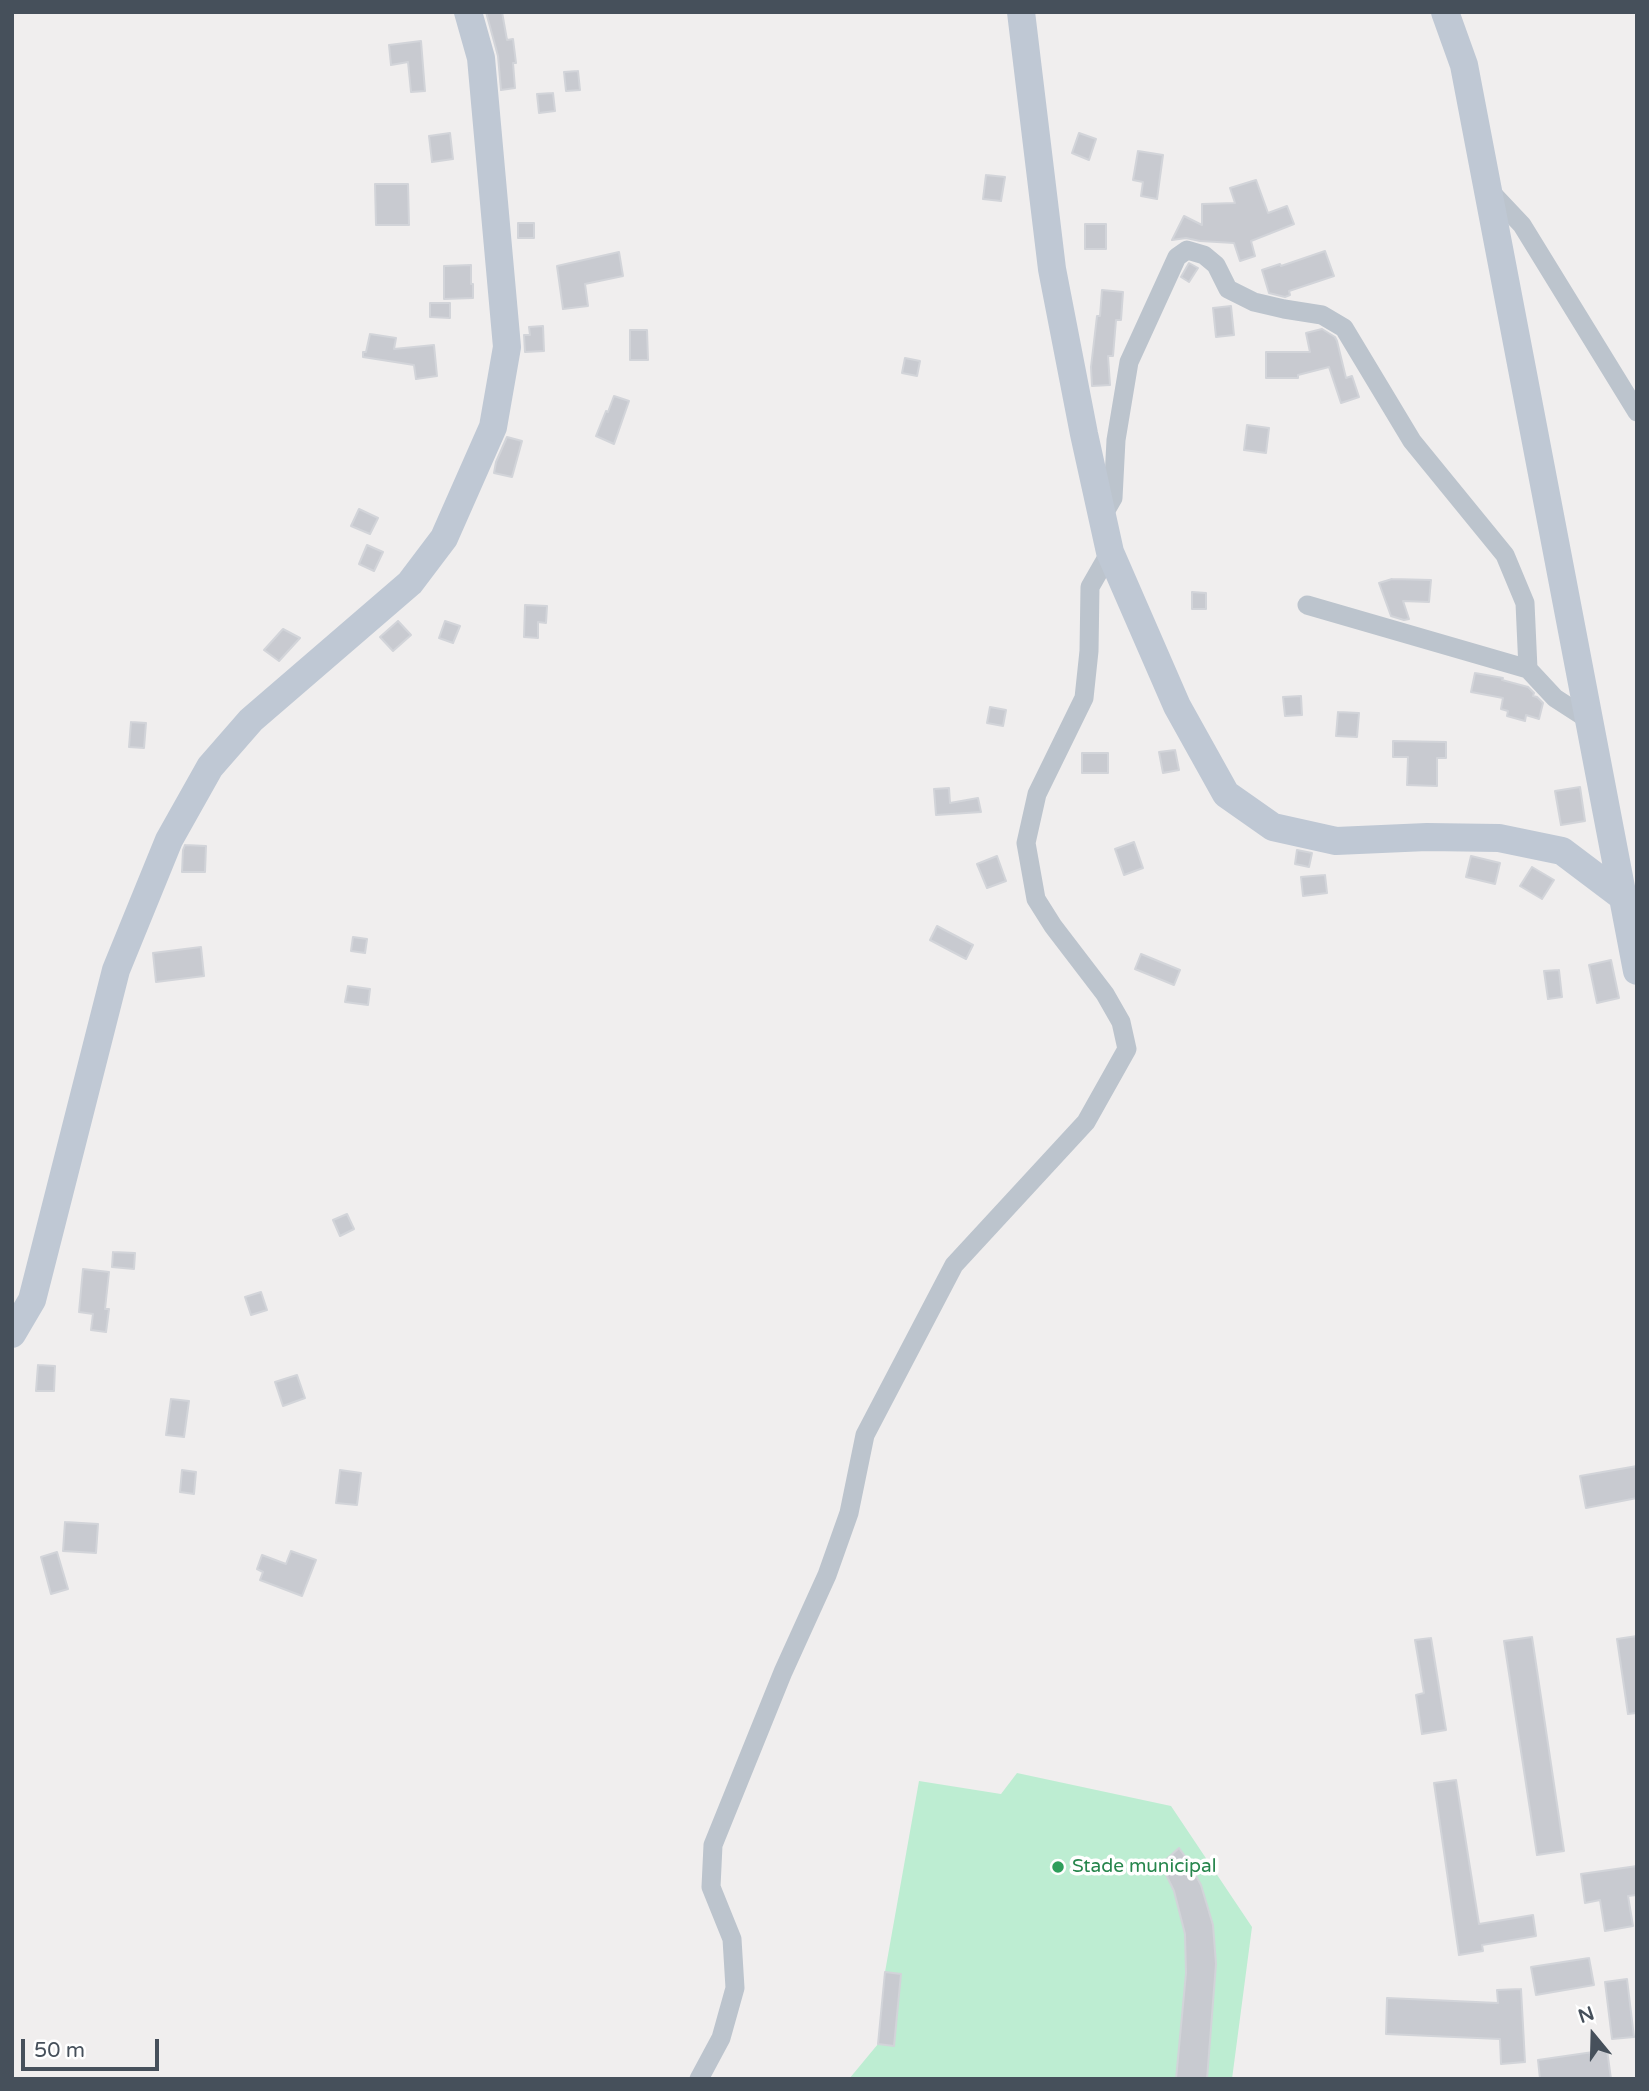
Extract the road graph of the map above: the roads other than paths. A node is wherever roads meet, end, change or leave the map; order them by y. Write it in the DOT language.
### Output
graph roads {
  1 [pos="468,12"];
  2 [pos="1020,12"];
  3 [pos="1445,12"];
  4 [pos="1489,190"];
  5 [pos="1637,412"];
  6 [pos="1102,517"];
  7 [pos="1111,552"];
  8 [pos="1307,605"];
  9 [pos="1528,669"];
  10 [pos="1589,720"];
  11 [pos="1630,896"];
  12 [pos="1637,971"];
  13 [pos="12,1334"];
  14 [pos="699,2079"];
  1 -- 13 [label="street"];
  2 -- 6 [label="street"];
  3 -- 4 [label="street"];
  4 -- 5 [label="street"];
  4 -- 10 [label="street"];
  6 -- 7 [label="street"];
  6 -- 9 [label="street"];
  7 -- 11 [label="street"];
  7 -- 14 [label="street"];
  8 -- 9 [label="street"];
  9 -- 10 [label="street"];
  10 -- 11 [label="street"];
  11 -- 12 [label="street"];
}
